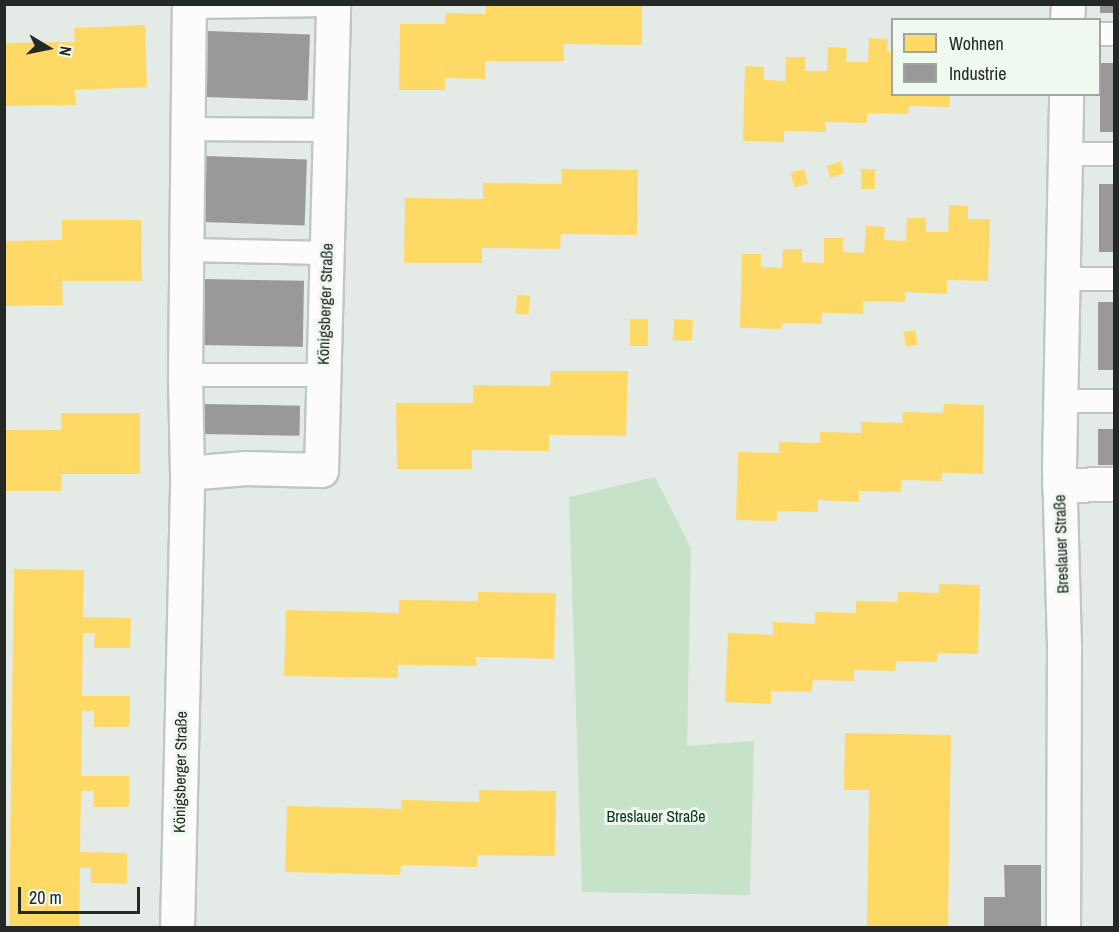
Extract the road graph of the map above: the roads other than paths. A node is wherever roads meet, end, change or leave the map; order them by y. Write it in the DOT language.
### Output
graph roads {
  1 [pos="333,5"];
  2 [pos="189,6"];
  3 [pos="1066,96"];
  4 [pos="189,129"];
  5 [pos="330,130"];
  6 [pos="1067,154"];
  7 [pos="1114,154"];
  8 [pos="187,250"];
  9 [pos="327,253"];
  10 [pos="1063,279"];
  11 [pos="1114,279"];
  12 [pos="185,375"];
  13 [pos="323,375"];
  14 [pos="1062,401"];
  15 [pos="1114,401"];
  16 [pos="187,473"];
  17 [pos="1114,484"];
  18 [pos="1059,485"];
  19 [pos="177,927"];
  20 [pos="1063,927"];
  1 -- 2 [label="lane"];
  1 -- 5 [label="street, Königsberger Straße"];
  2 -- 4 [label="street, Königsberger Straße"];
  3 -- 6 [label="street, Breslauer Straße"];
  4 -- 5 [label="lane"];
  4 -- 8 [label="street, Königsberger Straße"];
  5 -- 9 [label="street, Königsberger Straße"];
  6 -- 7 [label="lane"];
  6 -- 10 [label="street, Breslauer Straße"];
  8 -- 9 [label="lane"];
  8 -- 12 [label="street, Königsberger Straße"];
  9 -- 13 [label="street, Königsberger Straße"];
  10 -- 11 [label="lane"];
  10 -- 14 [label="street, Breslauer Straße"];
  12 -- 13 [label="lane"];
  12 -- 16 [label="street, Königsberger Straße"];
  13 -- 16 [label="street, Königsberger Straße"];
  14 -- 15 [label="lane"];
  14 -- 18 [label="street, Breslauer Straße"];
  16 -- 19 [label="street, Königsberger Straße"];
  17 -- 18 [label="street, Breslauer Straße"];
  18 -- 20 [label="street, Breslauer Straße"];
}
